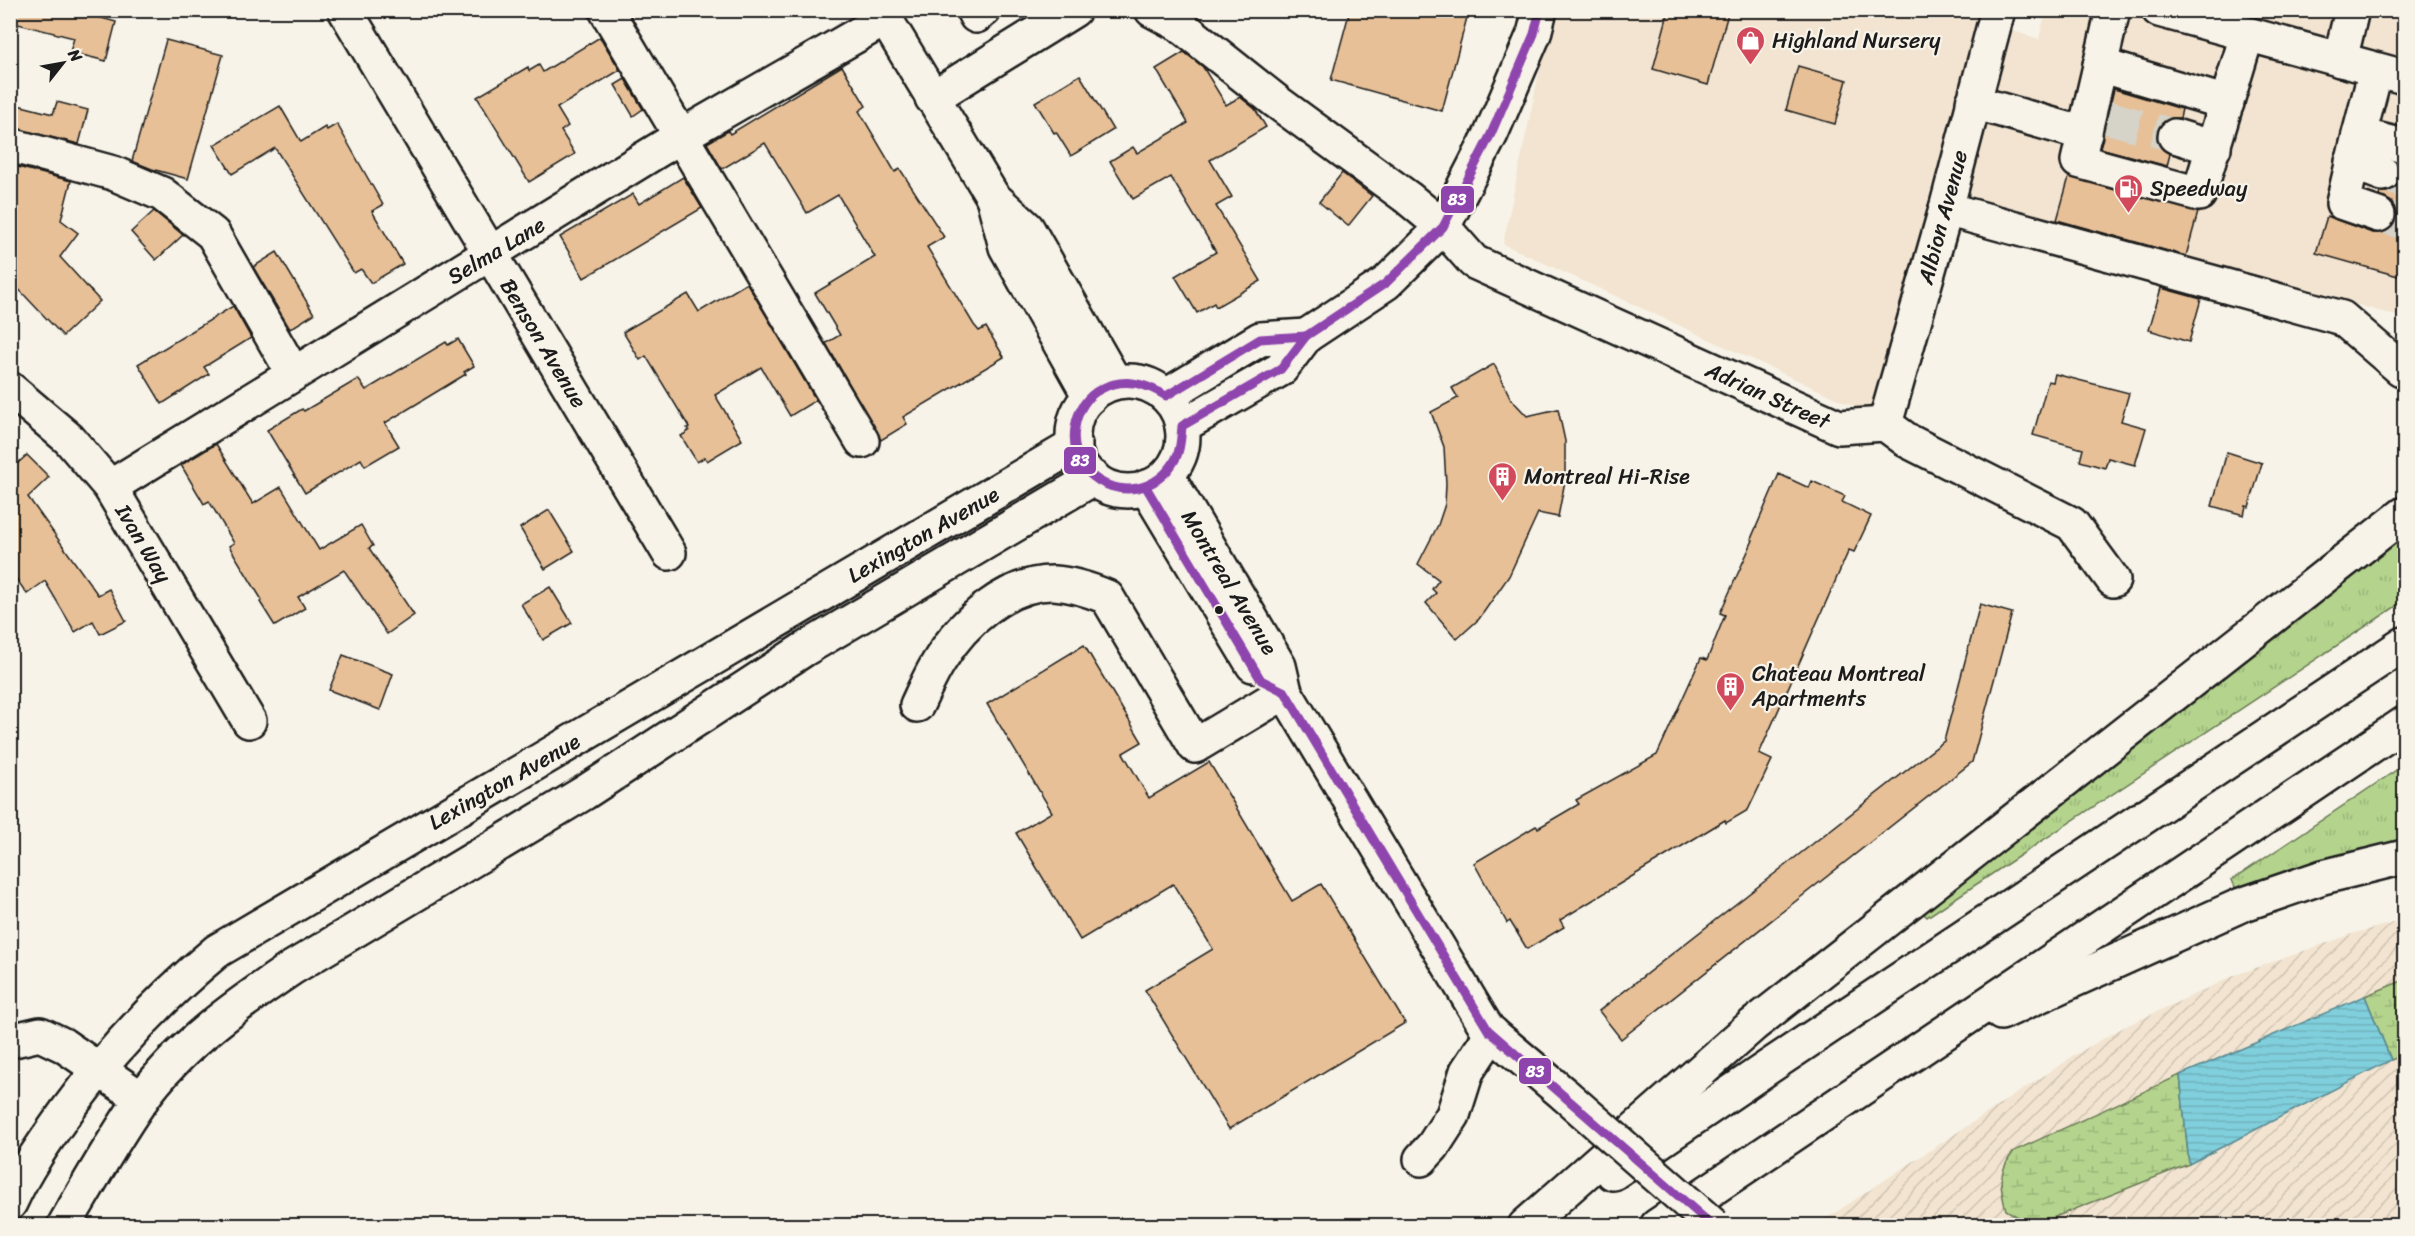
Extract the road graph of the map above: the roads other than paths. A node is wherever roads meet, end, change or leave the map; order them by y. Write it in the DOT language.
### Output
graph roads {
  1 [pos="345,10"];
  2 [pos="606,10"];
  3 [pos="972,10"];
  4 [pos="984,10"];
  5 [pos="1074,10"];
  6 [pos="1152,10"];
  7 [pos="1540,10"];
  8 [pos="1998,10"];
  9 [pos="2113,10"];
  10 [pos="2158,10"];
  11 [pos="2352,10"];
  12 [pos="883,15"];
  13 [pos="1032,21"];
  14 [pos="2247,34"];
  15 [pos="2340,60"];
  16 [pos="2100,65"];
  17 [pos="2390,73"];
  18 [pos="932,98"];
  19 [pos="1973,102"];
  20 [pos="2227,103"];
  21 [pos="2094,121"];
  22 [pos="681,136"];
  23 [pos="2175,136"];
  24 [pos="10,145"];
  25 [pos="2404,146"];
  26 [pos="2214,148"];
  27 [pos="2356,148"];
  28 [pos="2383,174"];
  29 [pos="1946,209"];
  30 [pos="2378,214"];
  31 [pos="1443,227"];
  32 [pos="491,253"];
  33 [pos="1306,336"];
  34 [pos="2401,369"];
  35 [pos="293,373"];
  36 [pos="10,389"];
  37 [pos="1102,389"];
  38 [pos="1166,396"];
  39 [pos="1885,424"];
  40 [pos="1182,426"];
  41 [pos="862,441"];
  42 [pos="1075,445"];
  43 [pos="1094,478"];
  44 [pos="1156,481"];
  45 [pos="110,487"];
  46 [pos="2404,513"];
  47 [pos="669,553"];
  48 [pos="2113,580"];
  49 [pos="2404,644"];
  50 [pos="1286,692"];
  51 [pos="917,705"];
  52 [pos="249,721"];
  53 [pos="2404,724"];
  54 [pos="2404,857"];
  55 [pos="1492,1033"];
  56 [pos="10,1041"];
  57 [pos="1917,1051"];
  58 [pos="98,1068"];
  59 [pos="142,1099"];
  60 [pos="1421,1159"];
  61 [pos="10,1203"];
  62 [pos="64,1226"];
  63 [pos="1525,1226"];
  64 [pos="1541,1226"];
  65 [pos="1657,1226"];
  66 [pos="1714,1226"];
  1 -- 32 [label="main road, Benson Avenue"];
  2 -- 22 [label="main road"];
  3 -- 4 [label="main road"];
  5 -- 13 [label="main road"];
  6 -- 31 [label="main road, Adrian Street"];
  7 -- 31 [label="main road"];
  8 -- 19 [label="main road, Albion Avenue"];
  9 -- 16 [label="main road"];
  10 -- 14 [label="main road"];
  11 -- 15 [label="main road"];
  12 -- 18 [label="main road"];
  12 -- 22 [label="main road, Selma Lane"];
  13 -- 18 [label="main road"];
  14 -- 15 [label="main road"];
  14 -- 20 [label="main road"];
  15 -- 17 [label="main road"];
  16 -- 20 [label="main road"];
  16 -- 21 [label="main road"];
  17 -- 27 [label="main road"];
  18 -- 37 [label="main road"];
  19 -- 21 [label="main road"];
  19 -- 29 [label="main road, Albion Avenue"];
  20 -- 26 [label="main road"];
  21 -- 26 [label="main road"];
  22 -- 32 [label="main road, Selma Lane"];
  22 -- 41 [label="main road"];
  23 -- 26 [label="main road"];
  24 -- 35 [label="main road"];
  25 -- 27 [label="main road"];
  27 -- 28 [label="main road"];
  27 -- 30 [label="main road"];
  29 -- 34 [label="main road"];
  29 -- 39 [label="main road, Albion Avenue"];
  31 -- 33 [label="main road"];
  31 -- 39 [label="main road, Adrian Street"];
  32 -- 35 [label="main road, Selma Lane"];
  32 -- 47 [label="main road, Benson Avenue"];
  33 -- 38 [label="main road"];
  33 -- 40 [label="main road"];
  35 -- 45 [label="main road, Selma Lane"];
  36 -- 45 [label="main road, Ivan Way"];
  37 -- 38 [label="main road"];
  37 -- 42 [label="main road"];
  38 -- 40 [label="main road"];
  39 -- 48 [label="main road"];
  40 -- 44 [label="main road"];
  42 -- 43 [label="main road"];
  42 -- 58 [label="main road, Lexington Avenue"];
  43 -- 44 [label="main road"];
  43 -- 59 [label="main road, Lexington Avenue"];
  44 -- 50 [label="main road, Montreal Avenue"];
  45 -- 52 [label="main road, Ivan Way"];
  46 -- 63 [label="main road"];
  49 -- 64 [label="main road"];
  50 -- 51 [label="main road"];
  50 -- 55 [label="main road, Montreal Avenue"];
  53 -- 57 [label="main road"];
  54 -- 57 [label="main road"];
  55 -- 60 [label="main road"];
  55 -- 66 [label="main road, Montreal Avenue, bridge"];
  56 -- 58 [label="main road"];
  57 -- 65 [label="main road"];
  58 -- 59 [label="main road"];
  58 -- 61 [label="main road, Lexington Avenue"];
  59 -- 62 [label="main road, Lexington Avenue"];
}
